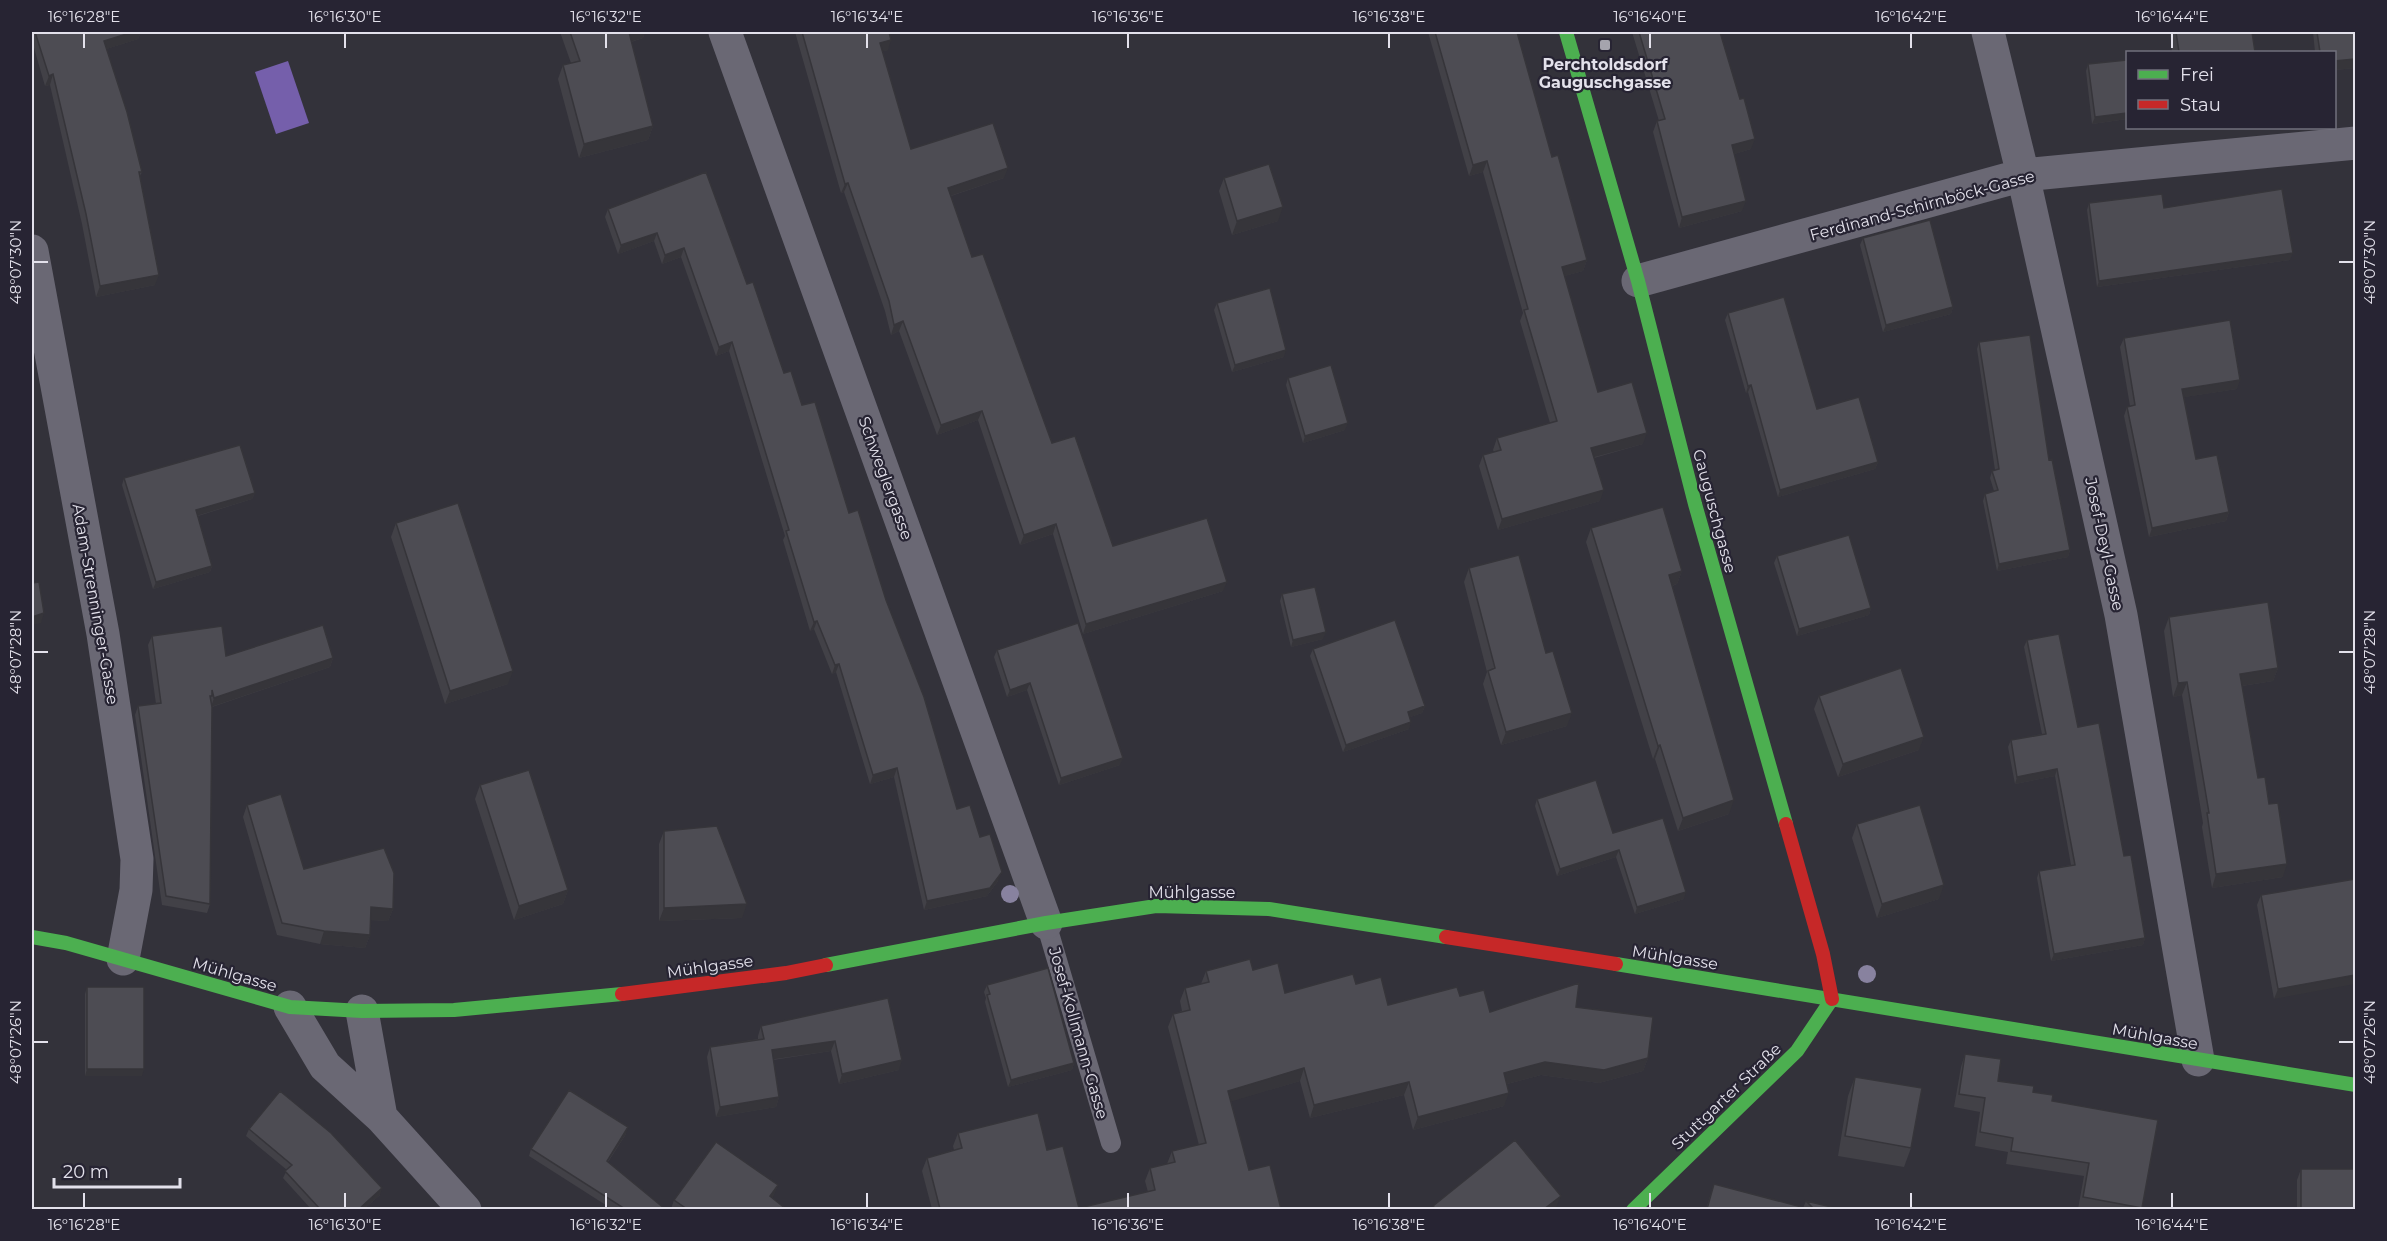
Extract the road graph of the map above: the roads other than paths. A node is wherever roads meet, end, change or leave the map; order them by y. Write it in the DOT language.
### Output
graph roads {
  1 [pos="725,32"];
  2 [pos="1566,32"];
  3 [pos="1988,32"];
  4 [pos="2355,142"];
  5 [pos="2023,175"];
  6 [pos="32,251"];
  7 [pos="1638,281"];
  8 [pos="1046,924"];
  9 [pos="32,937"];
  10 [pos="123,959"];
  11 [pos="1832,999"];
  12 [pos="290,1007"];
  13 [pos="362,1011"];
  14 [pos="2198,1060"];
  15 [pos="2355,1084"];
  16 [pos="381,1117"];
  17 [pos="1111,1143"];
  18 [pos="465,1209"];
  19 [pos="1633,1209"];
  1 -- 8 [label="street, Schweglergasse"];
  2 -- 7 [label="street, Gauguschgasse"];
  3 -- 5 [label="street, Josef-Deyl-Gasse"];
  4 -- 5 [label="street, Ferdinand-Schirnböck-Gasse"];
  5 -- 7 [label="street, Ferdinand-Schirnböck-Gasse"];
  5 -- 14 [label="street, Josef-Deyl-Gasse"];
  6 -- 10 [label="street, Adam-Strenninger-Gasse"];
  7 -- 11 [label="street, Gauguschgasse"];
  8 -- 11 [label="street, Mühlgasse"];
  8 -- 13 [label="street, Mühlgasse"];
  8 -- 17 [label="lane, Josef-Kollmann-Gasse"];
  9 -- 10 [label="street, Mühlgasse"];
  10 -- 12 [label="street, Mühlgasse"];
  11 -- 14 [label="street, Mühlgasse"];
  11 -- 19 [label="street, Stuttgarter Straße"];
  12 -- 13 [label="street, Mühlgasse"];
  12 -- 16 [label="street"];
  13 -- 16 [label="street"];
  14 -- 15 [label="street, Mühlgasse"];
  16 -- 18 [label="street"];
}
